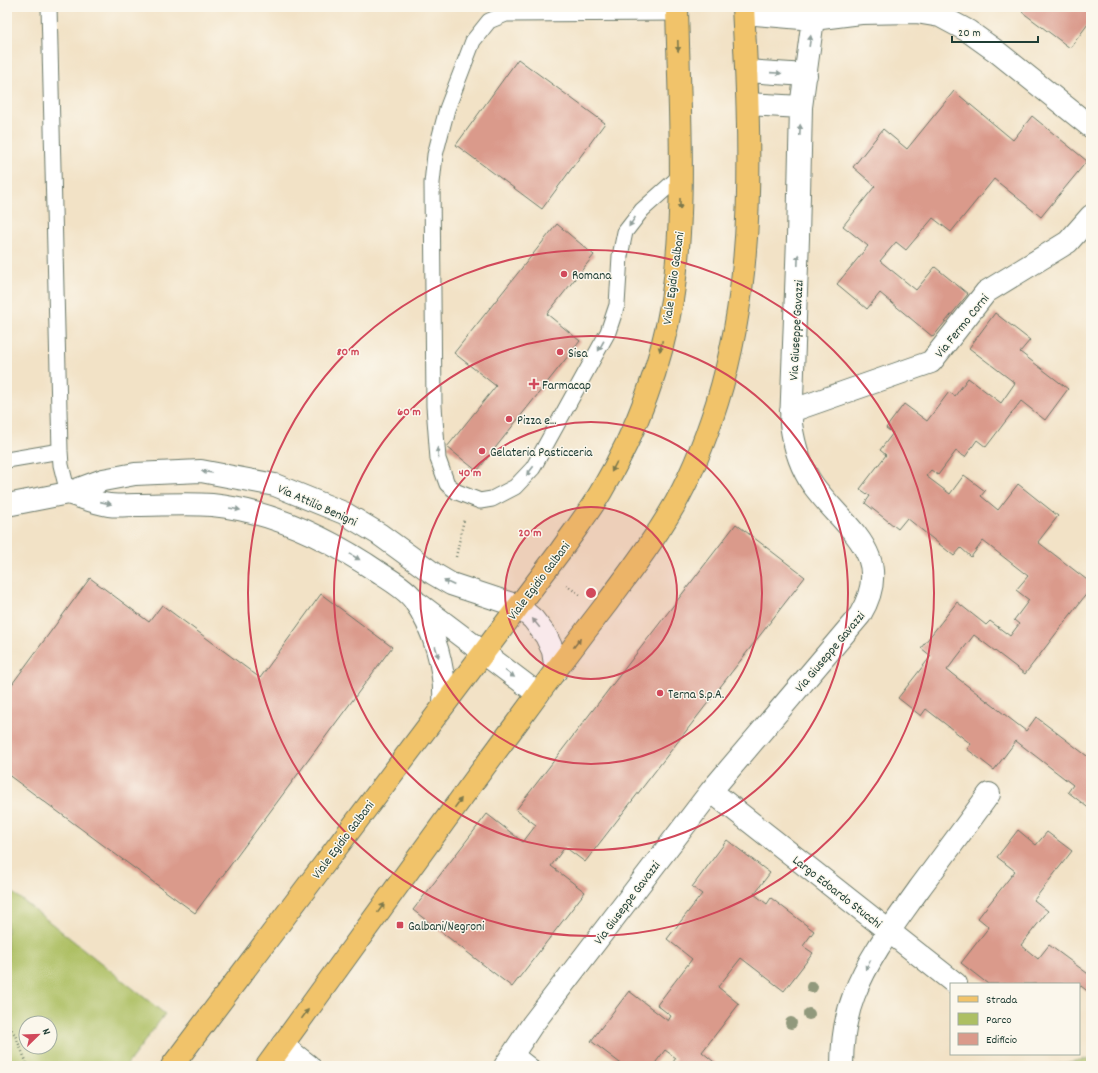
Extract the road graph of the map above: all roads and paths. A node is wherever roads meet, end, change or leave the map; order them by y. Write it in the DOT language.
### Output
graph roads {
  1 [pos="49,7"];
  2 [pos="677,10"];
  3 [pos="744,10"];
  4 [pos="813,19"];
  5 [pos="747,71"];
  6 [pos="806,75"];
  7 [pos="748,104"];
  8 [pos="801,107"];
  9 [pos="1091,127"];
  10 [pos="680,176"];
  11 [pos="1091,216"];
  12 [pos="791,411"];
  13 [pos="60,451"];
  14 [pos="7,460"];
  15 [pos="68,493"];
  16 [pos="469,497"];
  17 [pos="7,505"];
  18 [pos="455,561"];
  19 [pos="564,584"];
  20 [pos="584,598"];
  21 [pos="414,600"];
  22 [pos="518,606"];
  23 [pos="483,654"];
  24 [pos="556,672"];
  25 [pos="538,694"];
  26 [pos="444,704"];
  27 [pos="711,791"];
  28 [pos="989,794"];
  29 [pos="888,931"];
  30 [pos="955,983"];
  31 [pos="7,1023"];
  32 [pos="282,1045"];
  33 [pos="509,1059"];
  34 [pos="27,1066"];
  35 [pos="172,1066"];
  36 [pos="267,1066"];
  37 [pos="309,1066"];
  38 [pos="531,1066"];
  39 [pos="842,1066"];
  1 -- 13 [label="lane"];
  2 -- 10 [label="main road, Viale Egidio Galbani, one-way"];
  16 -- 2 [label="lane, one-way"];
  3 -- 4 [label="street"];
  3 -- 5 [label="main road"];
  6 -- 4 [label="street, Via Giuseppe Gavazzi, one-way"];
  4 -- 9 [label="street"];
  5 -- 6 [label="street, one-way"];
  5 -- 7 [label="main road"];
  6 -- 8 [label="street, Via Giuseppe Gavazzi"];
  7 -- 8 [label="street"];
  24 -- 7 [label="main road, one-way"];
  12 -- 8 [label="street, Via Giuseppe Gavazzi, one-way"];
  10 -- 16 [label="lane, one-way"];
  10 -- 22 [label="main road, Viale Egidio Galbani, one-way"];
  11 -- 12 [label="street, Via Fermo Corni"];
  12 -- 27 [label="street, Via Giuseppe Gavazzi"];
  13 -- 14 [label="lane"];
  13 -- 15 [label="lane"];
  15 -- 17 [label="street, Via Attilio Benigni"];
  15 -- 21 [label="street, Via Attilio Benigni, one-way"];
  22 -- 15 [label="street, Via Attilio Benigni, one-way"];
  16 -- 18 [label="path"];
  19 -- 20 [label="path"];
  21 -- 23 [label="street"];
  21 -- 26 [label="street, Via Attilio Benigni, one-way"];
  22 -- 23 [label="main road, Viale Egidio Galbani"];
  24 -- 22 [label="street, Via Attilio Benigni, one-way"];
  23 -- 25 [label="street, one-way"];
  23 -- 26 [label="main road, Viale Egidio Galbani"];
  24 -- 25 [label="main road"];
  32 -- 25 [label="main road, one-way"];
  26 -- 35 [label="main road, Viale Egidio Galbani"];
  27 -- 29 [label="street, Largo Edoardo Stucchi"];
  27 -- 33 [label="street, Via Giuseppe Gavazzi"];
  28 -- 29 [label="street, Largo Edoardo Stucchi"];
  29 -- 30 [label="street"];
  29 -- 39 [label="street, one-way"];
  31 -- 34 [label="path"];
  32 -- 36 [label="main road"];
  32 -- 37 [label="street"];
  33 -- 38 [label="lane"];
}
